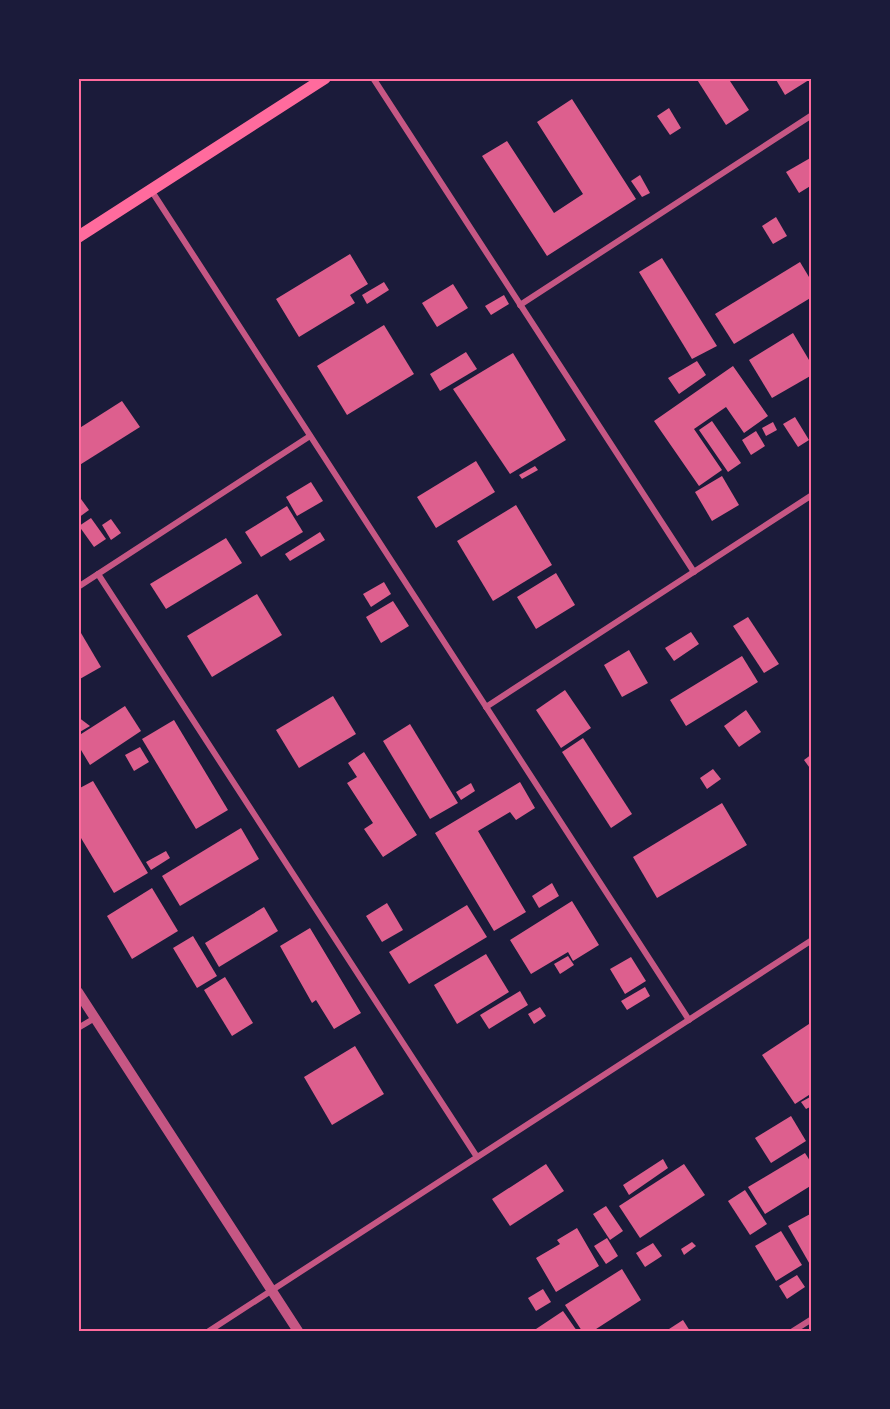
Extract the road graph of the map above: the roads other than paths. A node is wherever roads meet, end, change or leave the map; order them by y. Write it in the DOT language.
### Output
graph roads {
  1 [pos="325,78"];
  2 [pos="373,78"];
  3 [pos="812,116"];
  4 [pos="151,190"];
  5 [pos="78,237"];
  6 [pos="520,305"];
  7 [pos="310,436"];
  8 [pos="812,495"];
  9 [pos="694,572"];
  10 [pos="98,574"];
  11 [pos="78,587"];
  12 [pos="486,707"];
  13 [pos="812,940"];
  14 [pos="78,992"];
  15 [pos="95,1018"];
  16 [pos="689,1020"];
  17 [pos="78,1028"];
  18 [pos="477,1157"];
  19 [pos="272,1290"];
  20 [pos="812,1319"];
  21 [pos="209,1331"];
  22 [pos="298,1331"];
  23 [pos="793,1331"];
  1 -- 4 [label="main road"];
  2 -- 6 [label="street"];
  3 -- 6 [label="street"];
  4 -- 5 [label="main road"];
  4 -- 7 [label="street"];
  6 -- 9 [label="street"];
  7 -- 10 [label="street"];
  7 -- 12 [label="street"];
  8 -- 9 [label="street"];
  9 -- 12 [label="street"];
  10 -- 11 [label="street"];
  10 -- 18 [label="street"];
  12 -- 16 [label="street"];
  13 -- 16 [label="street"];
  14 -- 15 [label="street"];
  15 -- 17 [label="street"];
  15 -- 19 [label="street"];
  16 -- 18 [label="street"];
  18 -- 19 [label="street"];
  19 -- 21 [label="street"];
  19 -- 22 [label="street"];
  20 -- 23 [label="street"];
}
